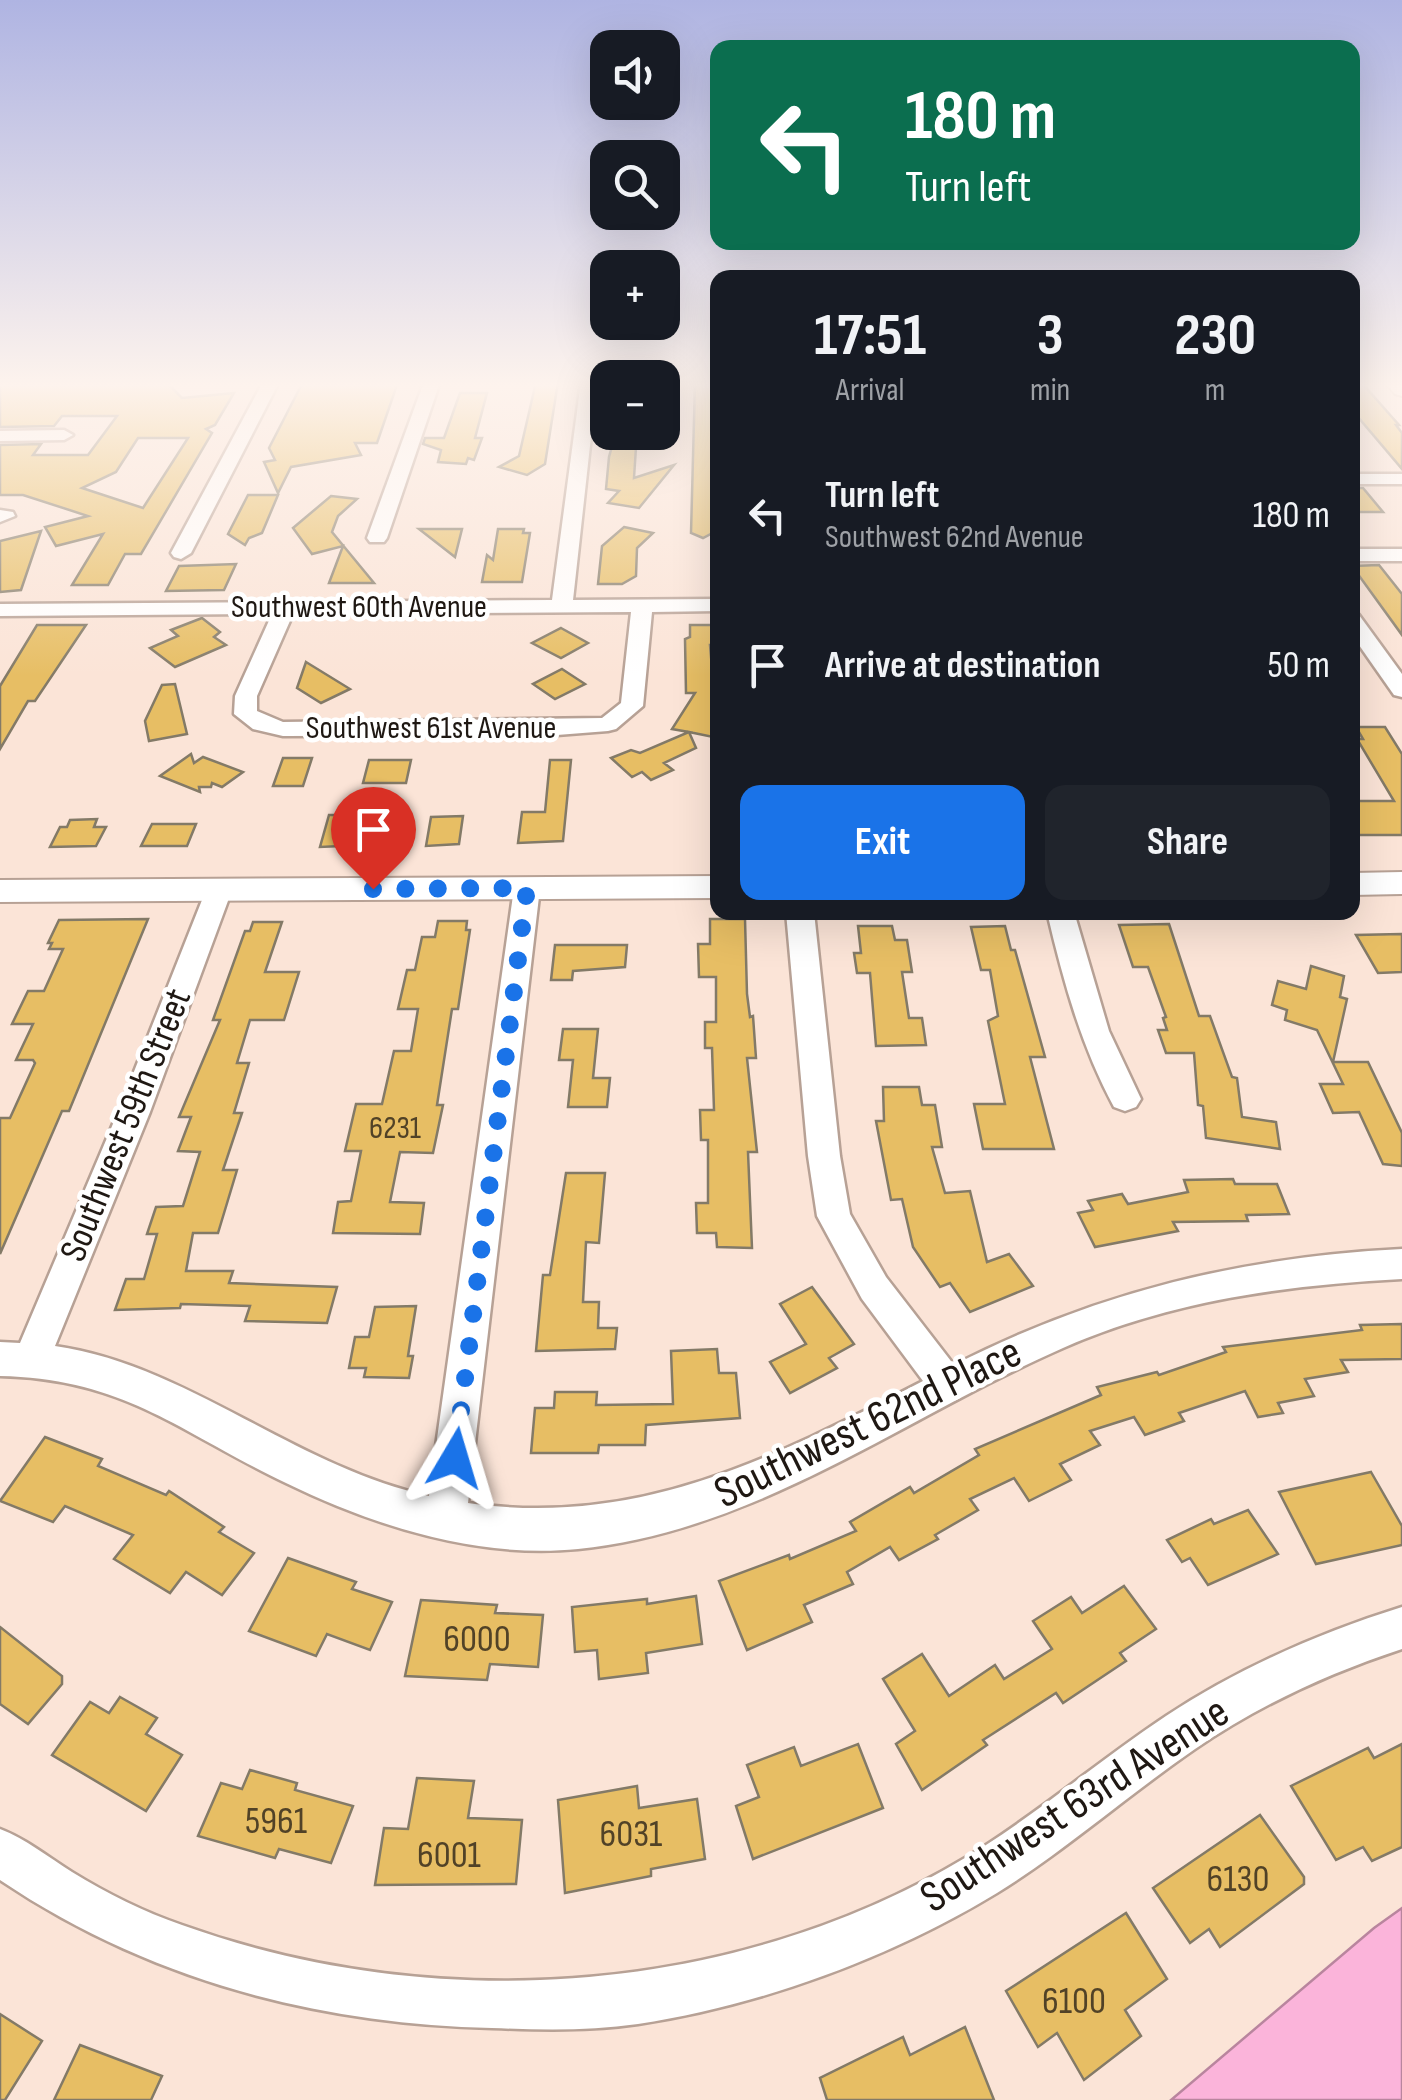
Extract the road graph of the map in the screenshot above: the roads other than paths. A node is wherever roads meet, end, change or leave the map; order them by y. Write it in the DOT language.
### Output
graph roads {
  1 [pos="219,480"];
  2 [pos="397,480"];
  3 [pos="577,480"];
  4 [pos="377,538"];
  5 [pos="181,553"];
  6 [pos="1360,555"];
  7 [pos="1402,555"];
  8 [pos="642,605"];
  9 [pos="710,605"];
  10 [pos="562,606"];
  11 [pos="286,607"];
  12 [pos="4,615"];
  13 [pos="1360,630"];
  14 [pos="1402,690"];
  15 [pos="1402,883"];
  16 [pos="1360,884"];
  17 [pos="527,888"];
  18 [pos="710,888"];
  19 [pos="219,890"];
  20 [pos="0,891"];
  21 [pos="801,920"];
  22 [pos="1062,920"];
  23 [pos="1125,1099"];
  24 [pos="1402,1264"];
  25 [pos="16,1360"];
  26 [pos="949,1387"];
  27 [pos="446,1517"];
  28 [pos="1402,1628"];
  29 [pos="0,1852"];
  1 -- 5 [label="street"];
  2 -- 4 [label="street"];
  3 -- 10 [label="street"];
  6 -- 7 [label="street"];
  8 -- 9 [label="street, Southwest 60th Avenue"];
  8 -- 10 [label="street, Southwest 60th Avenue"];
  8 -- 11 [label="street, Southwest 61st Avenue"];
  10 -- 11 [label="street, Southwest 60th Avenue"];
  11 -- 12 [label="street, Southwest 60th Avenue"];
  13 -- 14 [label="street"];
  15 -- 16 [label="street"];
  17 -- 18 [label="street"];
  17 -- 19 [label="street"];
  17 -- 27 [label="street"];
  19 -- 20 [label="street"];
  19 -- 25 [label="street, Southwest 59th Street"];
  21 -- 26 [label="street"];
  22 -- 23 [label="street"];
  24 -- 26 [label="street, Southwest 62nd Place"];
  25 -- 27 [label="street, Southwest 62nd Place"];
  26 -- 27 [label="street, Southwest 62nd Place"];
  28 -- 29 [label="street, Southwest 63rd Avenue"];
}
